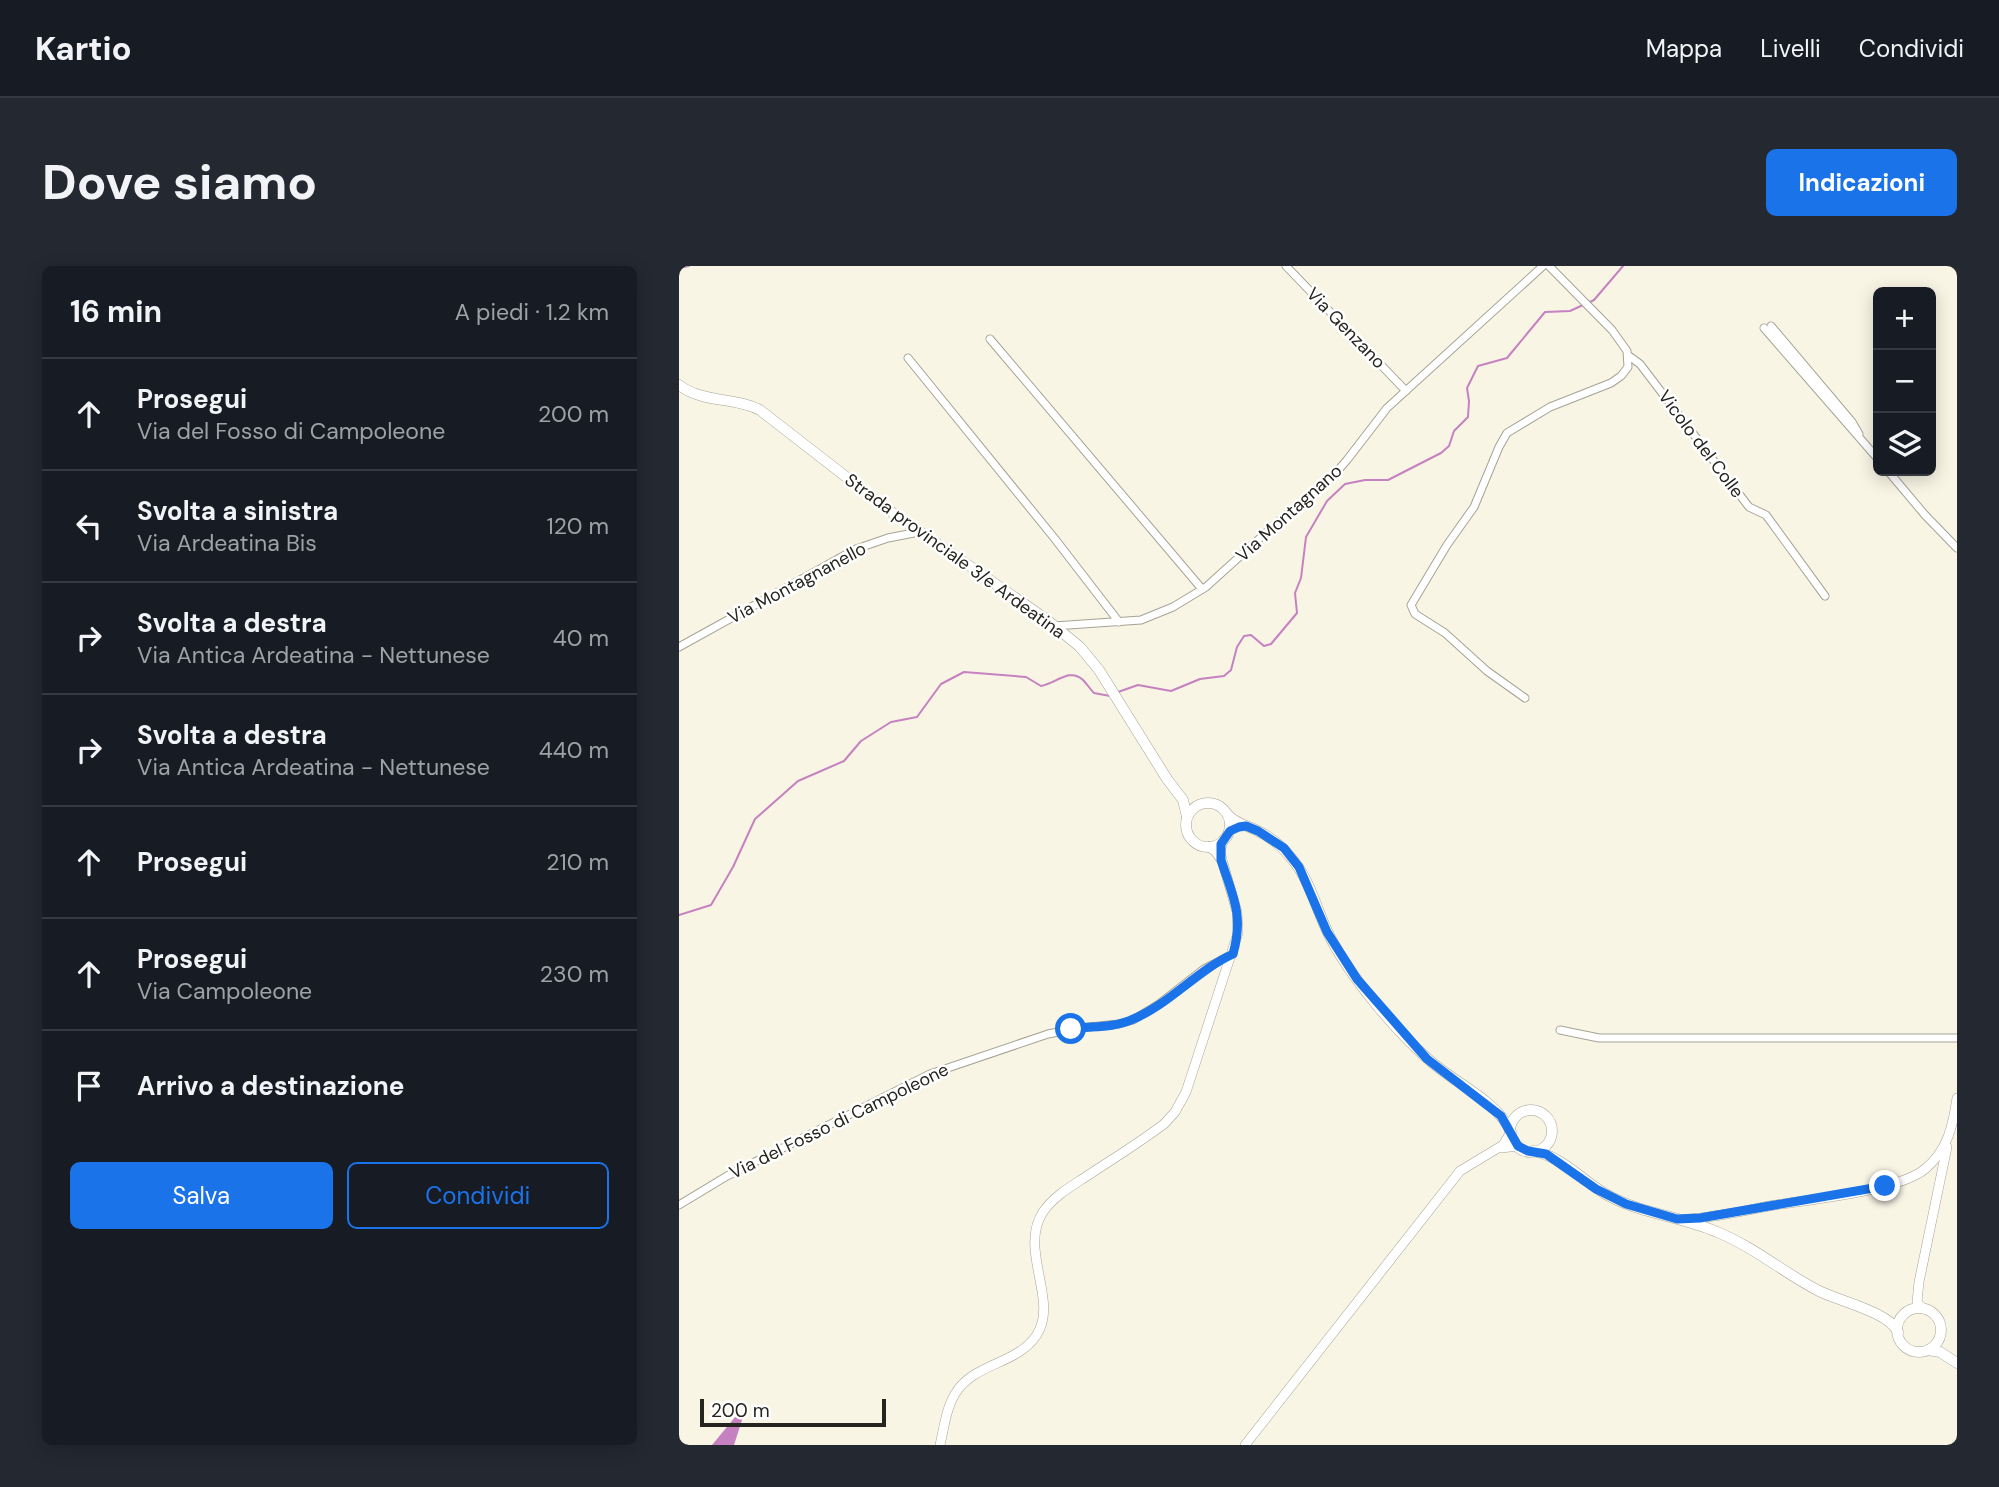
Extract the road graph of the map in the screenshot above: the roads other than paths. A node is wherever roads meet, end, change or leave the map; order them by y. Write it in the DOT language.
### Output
graph roads {
  1 [pos="1286,266"];
  2 [pos="1543,266"];
  3 [pos="1549,266"];
  4 [pos="1767,327"];
  5 [pos="990,339"];
  6 [pos="1629,356"];
  7 [pos="908,358"];
  8 [pos="679,385"];
  9 [pos="1406,391"];
  10 [pos="1873,453"];
  11 [pos="1892,476"];
  12 [pos="919,532"];
  13 [pos="1957,548"];
  14 [pos="1202,589"];
  15 [pos="1825,596"];
  16 [pos="1119,622"];
  17 [pos="1054,626"];
  18 [pos="679,647"];
  19 [pos="1525,698"];
  20 [pos="1177,792"];
  21 [pos="1203,803"];
  22 [pos="1228,816"];
  23 [pos="1187,817"];
  24 [pos="1246,826"];
  25 [pos="1226,837"];
  26 [pos="1207,846"];
  27 [pos="1221,860"];
  28 [pos="1233,954"];
  29 [pos="1560,1030"];
  30 [pos="1957,1038"];
  31 [pos="1957,1098"];
  32 [pos="1489,1105"];
  33 [pos="1521,1112"];
  34 [pos="1511,1132"];
  35 [pos="1951,1132"];
  36 [pos="1550,1140"];
  37 [pos="1518,1146"];
  38 [pos="1496,1150"];
  39 [pos="1534,1151"];
  40 [pos="1563,1164"];
  41 [pos="679,1205"];
  42 [pos="1677,1219"];
  43 [pos="1923,1309"];
  44 [pos="1904,1315"];
  45 [pos="1879,1316"];
  46 [pos="1898,1332"];
  47 [pos="1940,1337"];
  48 [pos="1928,1350"];
  49 [pos="1954,1360"];
  50 [pos="940,1445"];
  51 [pos="1245,1445"];
  1 -- 9 [label="street, Via Genzano"];
  2 -- 9 [label="street, Via Montagnano"];
  3 -- 6 [label="street"];
  4 -- 10 [label="street"];
  5 -- 14 [label="street"];
  6 -- 15 [label="street, Vicolo del Colle"];
  6 -- 19 [label="street"];
  7 -- 16 [label="street"];
  8 -- 12 [label="main road, Strada provinciale 3/e Ardeatina"];
  9 -- 14 [label="street, Via Montagnano"];
  11 -- 13 [label="street"];
  12 -- 17 [label="main road, Strada provinciale 3/e Ardeatina"];
  12 -- 18 [label="street, Via Montagnanello"];
  14 -- 16 [label="street, Via Montagnano"];
  16 -- 17 [label="street, Via Montagnano"];
  17 -- 20 [label="main road, Strada provinciale 3/e Ardeatina"];
  20 -- 21 [label="main road"];
  20 -- 23 [label="main road, Strada provinciale 3/e Ardeatina"];
  21 -- 22 [label="main road"];
  21 -- 23 [label="main road"];
  22 -- 24 [label="main road"];
  22 -- 25 [label="main road"];
  23 -- 26 [label="main road"];
  24 -- 25 [label="main road"];
  24 -- 32 [label="main road"];
  25 -- 26 [label="main road"];
  25 -- 27 [label="street"];
  26 -- 27 [label="street"];
  27 -- 28 [label="street"];
  28 -- 41 [label="street, Via del Fosso di Campoleone"];
  28 -- 50 [label="street"];
  29 -- 30 [label="street"];
  31 -- 35 [label="street"];
  32 -- 33 [label="main road"];
  32 -- 34 [label="main road"];
  33 -- 34 [label="main road"];
  33 -- 36 [label="main road"];
  34 -- 37 [label="main road"];
  34 -- 38 [label="street"];
  35 -- 42 [label="street"];
  35 -- 43 [label="street"];
  36 -- 39 [label="main road"];
  36 -- 40 [label="main road"];
  37 -- 38 [label="street"];
  37 -- 39 [label="main road"];
  38 -- 51 [label="street"];
  39 -- 40 [label="main road"];
  40 -- 42 [label="main road"];
  42 -- 45 [label="main road"];
  43 -- 44 [label="main road"];
  43 -- 47 [label="main road"];
  44 -- 45 [label="main road"];
  44 -- 46 [label="main road"];
  45 -- 46 [label="main road"];
  46 -- 48 [label="main road"];
  47 -- 48 [label="main road"];
  47 -- 49 [label="main road"];
  48 -- 49 [label="main road"];
}
